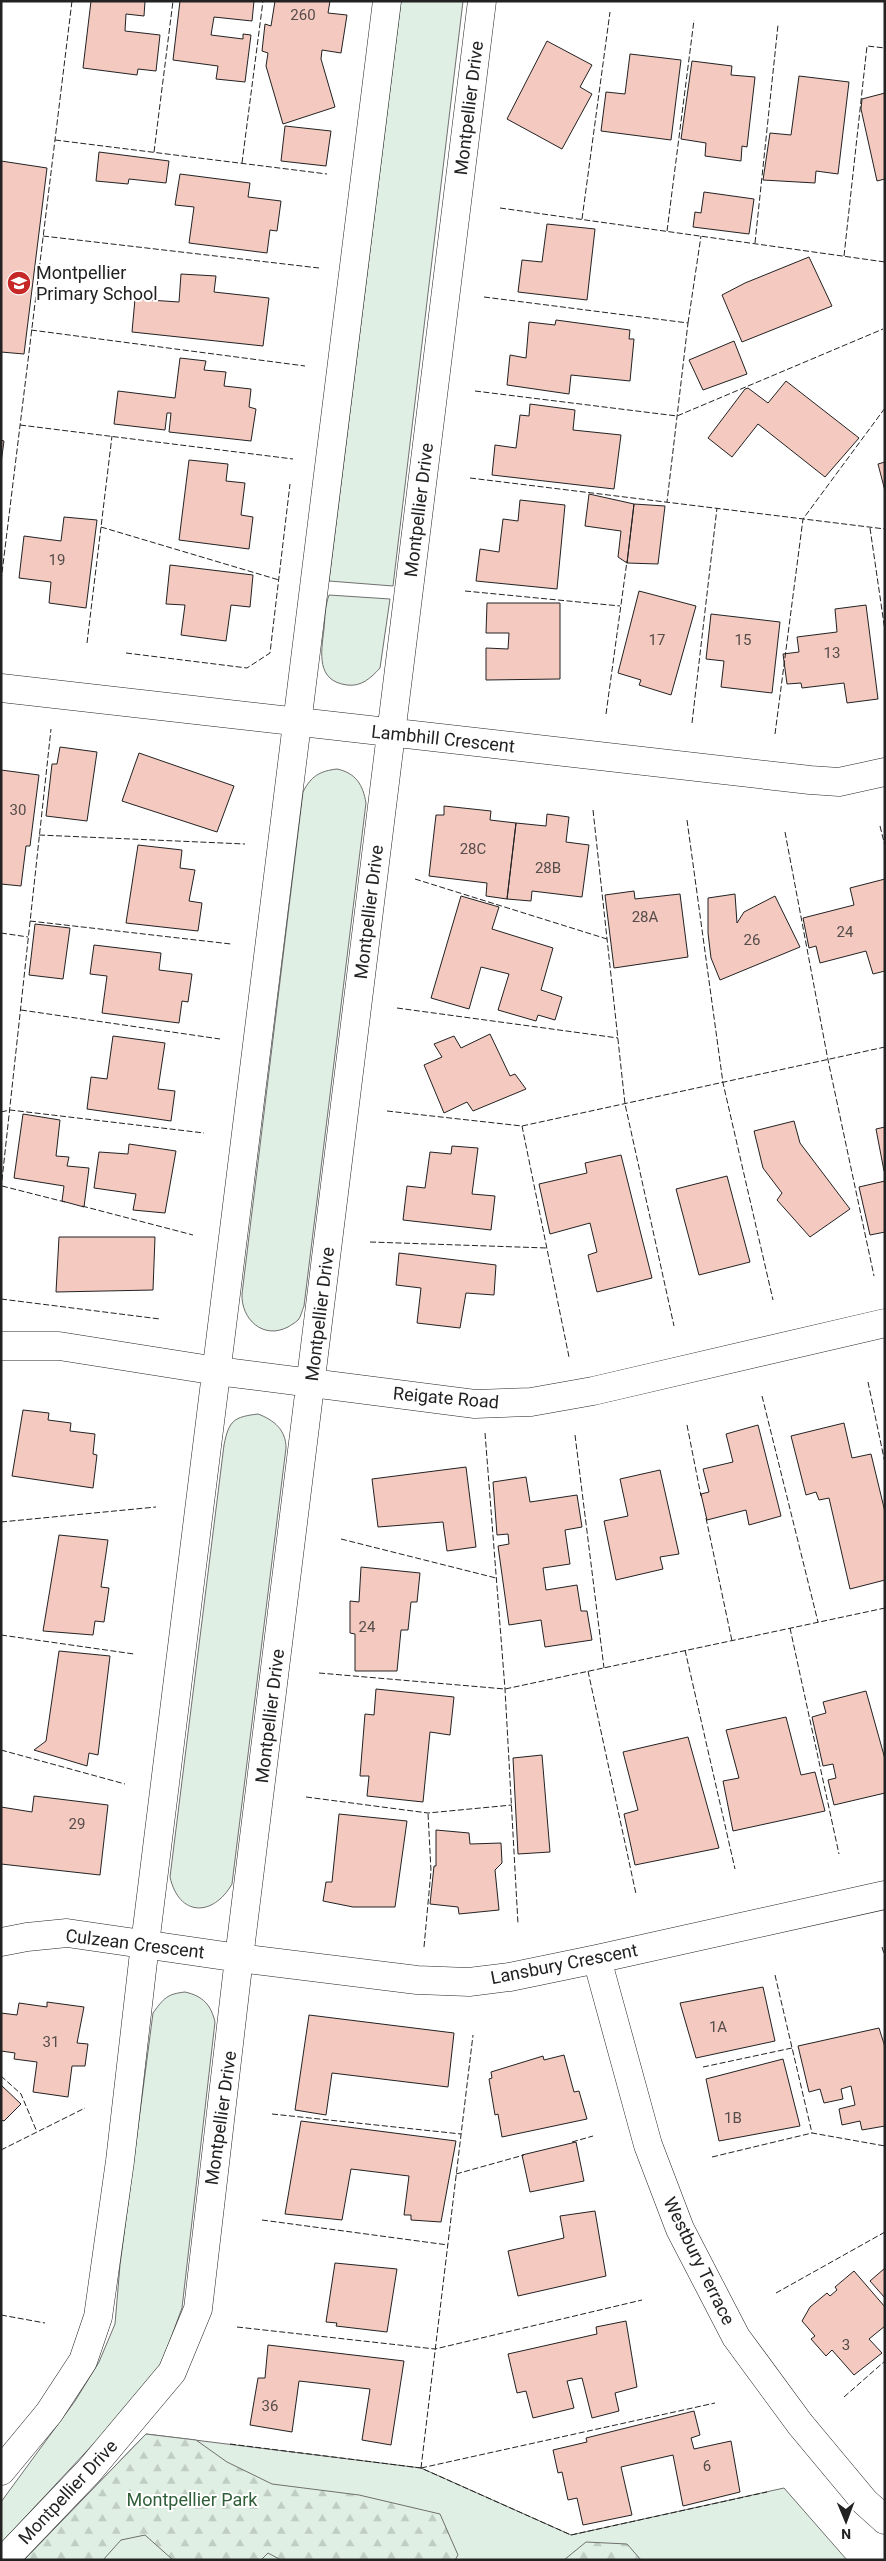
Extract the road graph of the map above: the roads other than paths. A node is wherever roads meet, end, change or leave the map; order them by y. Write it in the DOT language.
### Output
graph roads {
  1 [pos="387,1"];
  2 [pos="482,1"];
  3 [pos="1,688"];
  4 [pos="297,720"];
  5 [pos="391,734"];
  6 [pos="885,772"];
  7 [pos="885,1323"];
  8 [pos="1,1346"];
  9 [pos="217,1371"];
  10 [pos="312,1384"];
  11 [pos="885,1895"];
  12 [pos="1,1942"];
  13 [pos="145,1944"];
  14 [pos="240,1958"];
  15 [pos="597,1959"];
  16 [pos="1,2471"];
  17 [pos="885,2520"];
  18 [pos="4,2560"];
  1 -- 4 [label="street"];
  2 -- 5 [label="street, Montpellier Drive"];
  3 -- 4 [label="street, Lambhill Crescent"];
  4 -- 5 [label="street, Lambhill Crescent"];
  4 -- 9 [label="street"];
  5 -- 6 [label="street, Lambhill Crescent"];
  5 -- 10 [label="street, Montpellier Drive"];
  7 -- 10 [label="street, Reigate Road"];
  8 -- 9 [label="street, Reigate Road"];
  9 -- 10 [label="street, Reigate Road"];
  9 -- 13 [label="street"];
  10 -- 14 [label="street, Montpellier Drive"];
  11 -- 15 [label="street, Lansbury Crescent"];
  12 -- 13 [label="street, Culzean Crescent"];
  13 -- 14 [label="street, Culzean Crescent"];
  13 -- 16 [label="street"];
  14 -- 15 [label="street, Lansbury Crescent"];
  14 -- 18 [label="street, Montpellier Drive"];
  15 -- 17 [label="street, Westbury Terrace"];
}
